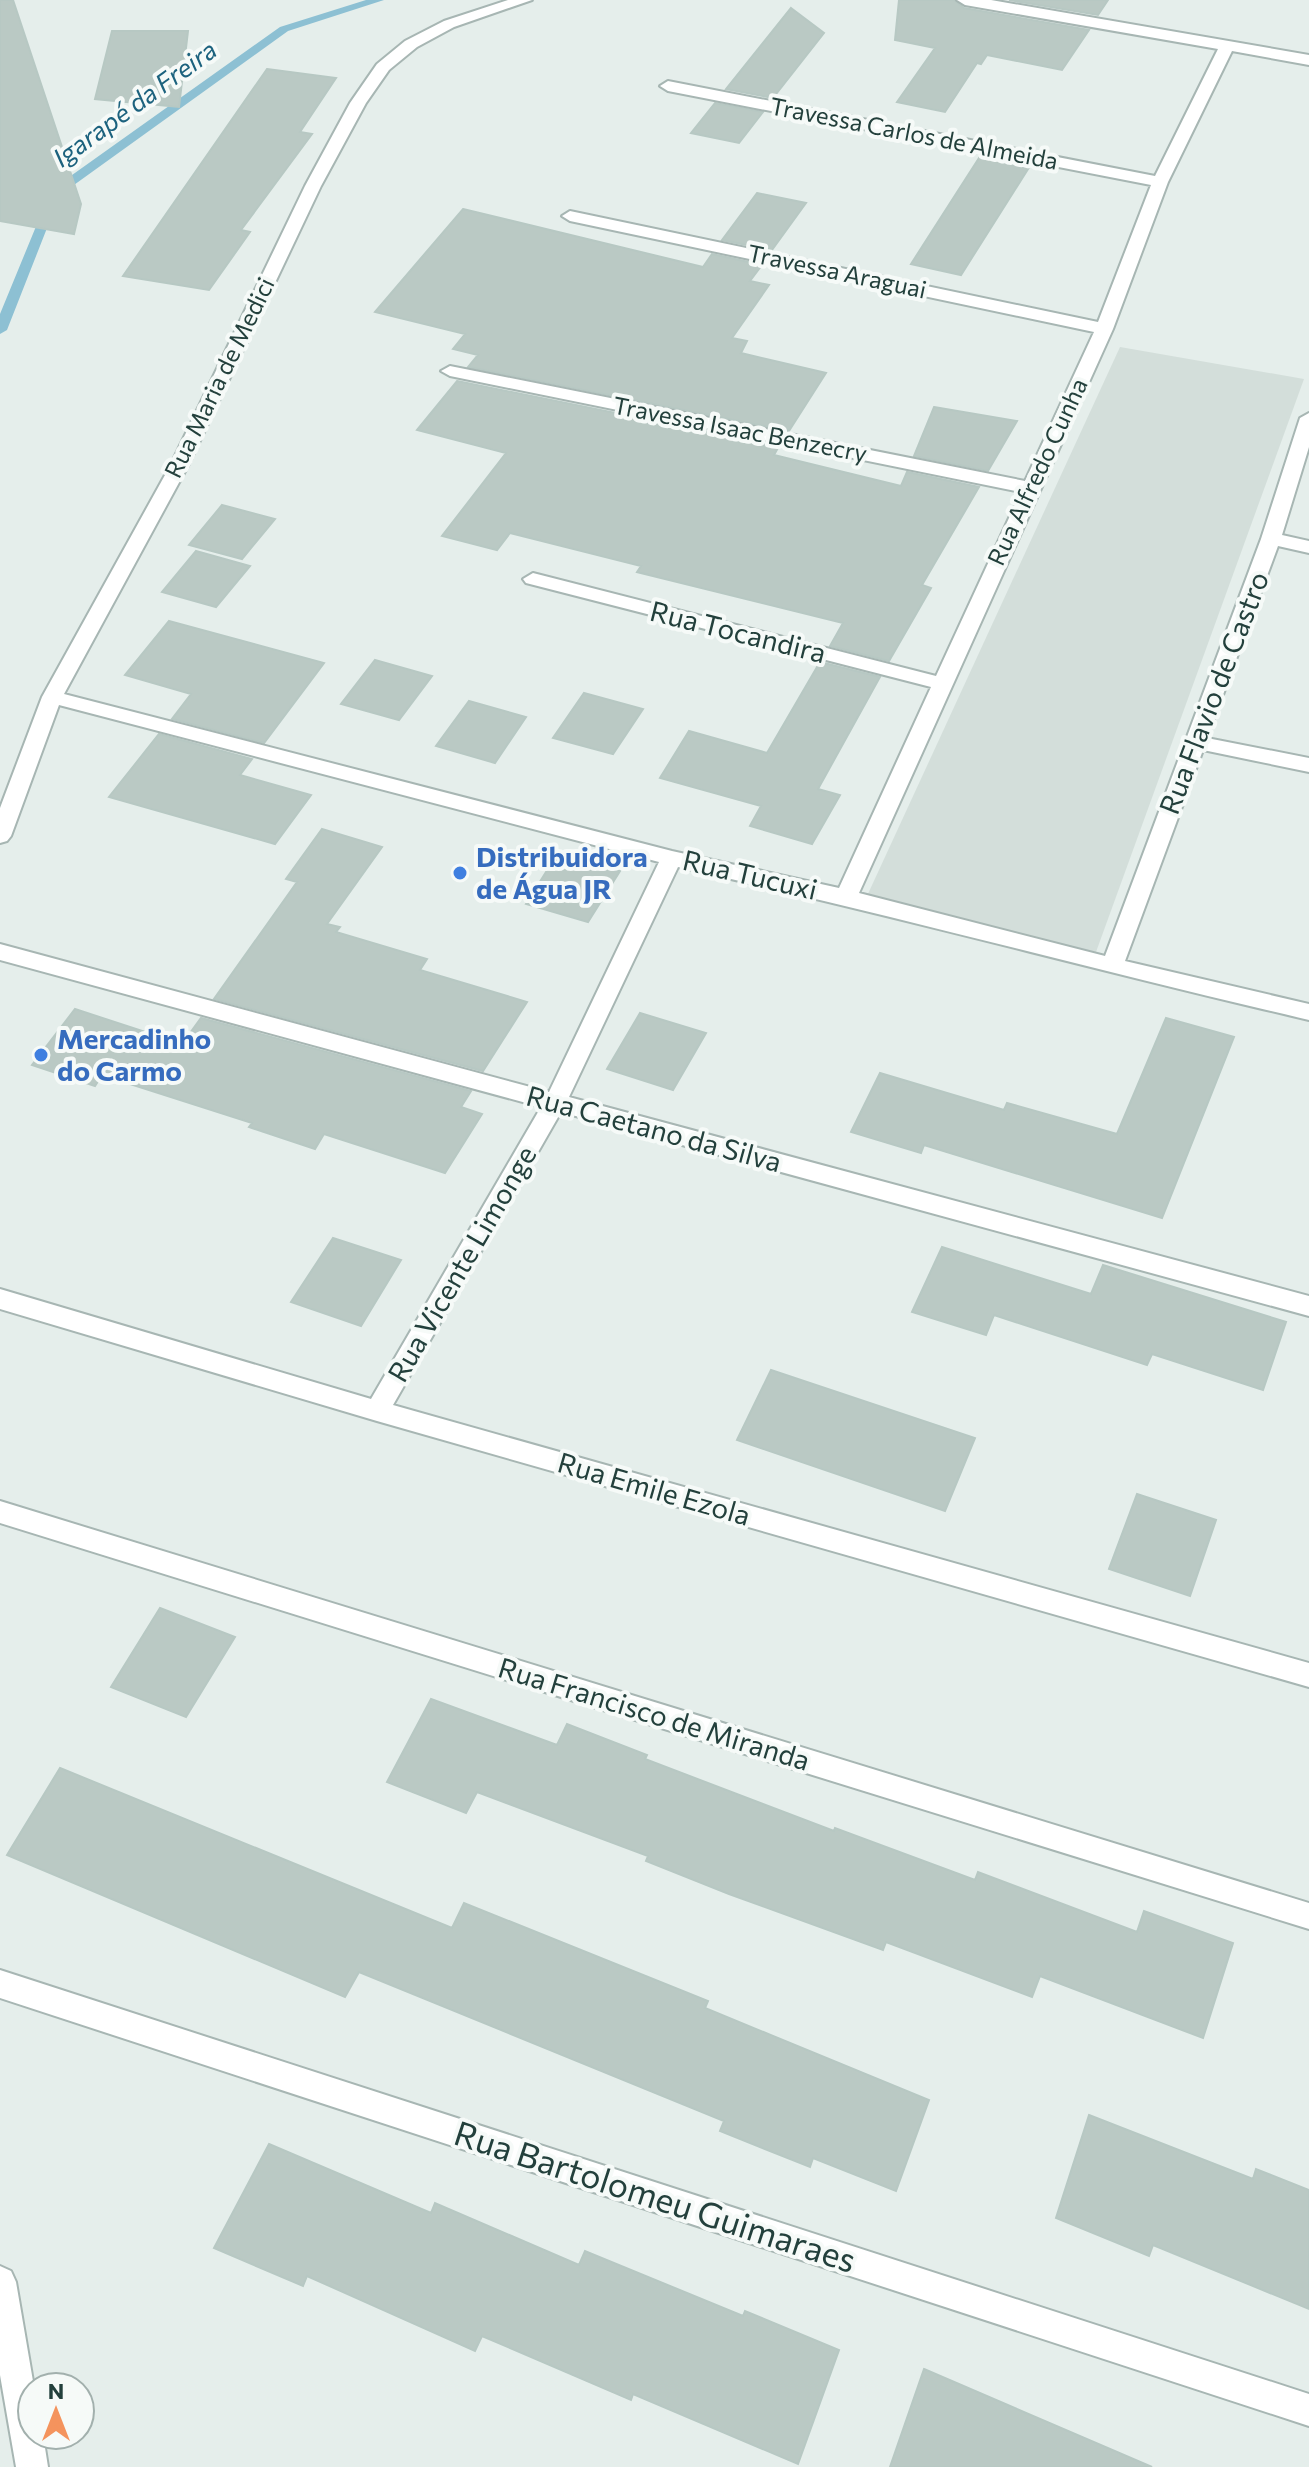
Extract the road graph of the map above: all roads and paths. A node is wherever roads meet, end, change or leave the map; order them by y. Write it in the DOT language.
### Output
graph roads {
  1 [pos="524,0"];
  2 [pos="965,0"];
  3 [pos="1227,46"];
  4 [pos="1309,60"];
  5 [pos="668,86"];
  6 [pos="1160,182"];
  7 [pos="570,216"];
  8 [pos="1104,329"];
  9 [pos="450,371"];
  10 [pos="1309,418"];
  11 [pos="1030,488"];
  12 [pos="1271,539"];
  13 [pos="1309,547"];
  14 [pos="533,579"];
  15 [pos="943,684"];
  16 [pos="52,697"];
  17 [pos="1195,742"];
  18 [pos="1309,765"];
  19 [pos="0,836"];
  20 [pos="672,858"];
  21 [pos="846,897"];
  22 [pos="0,952"];
  23 [pos="1112,966"];
  24 [pos="1309,1012"];
  25 [pos="555,1103"];
  26 [pos="0,1299"];
  27 [pos="1309,1306"];
  28 [pos="377,1411"];
  29 [pos="0,1512"];
  30 [pos="1309,1675"];
  31 [pos="1309,1916"];
  32 [pos="0,1984"];
  33 [pos="0,2282"];
  34 [pos="1309,2410"];
  35 [pos="32,2467"];
  1 -- 16 [label="street, Rua Maria de Medici"];
  2 -- 3 [label="street"];
  3 -- 4 [label="street"];
  3 -- 6 [label="street, Rua Alfredo Cunha"];
  5 -- 6 [label="street, Travessa Carlos de Almeida"];
  6 -- 8 [label="street, Rua Alfredo Cunha"];
  7 -- 8 [label="street, Travessa Araguai"];
  8 -- 11 [label="street, Rua Alfredo Cunha"];
  9 -- 11 [label="street, Travessa Isaac Benzecry"];
  10 -- 12 [label="street, Rua Flavio de Castro"];
  11 -- 15 [label="street, Rua Alfredo Cunha"];
  12 -- 13 [label="street"];
  12 -- 17 [label="street, Rua Flavio de Castro"];
  14 -- 15 [label="street, Rua Tocandira"];
  15 -- 21 [label="street, Rua Alfredo Cunha"];
  16 -- 19 [label="street, Rua Maria de Medici"];
  16 -- 20 [label="street, Rua Tucuxi"];
  17 -- 18 [label="street"];
  17 -- 23 [label="street, Rua Flavio de Castro"];
  20 -- 21 [label="street, Rua Tucuxi"];
  20 -- 25 [label="street, Rua Vicente Limonge"];
  21 -- 23 [label="street, Rua Tucuxi"];
  22 -- 25 [label="street, Rua Caetano da Silva"];
  23 -- 24 [label="street, Rua Tucuxi"];
  25 -- 27 [label="street, Rua Caetano da Silva"];
  25 -- 28 [label="street, Rua Vicente Limonge"];
  26 -- 28 [label="street, Rua Emile Ezola"];
  28 -- 30 [label="street, Rua Emile Ezola"];
  29 -- 31 [label="street, Rua Francisco de Miranda"];
  32 -- 34 [label="street, Rua Bartolomeu Guimaraes"];
  33 -- 35 [label="street"];
}
